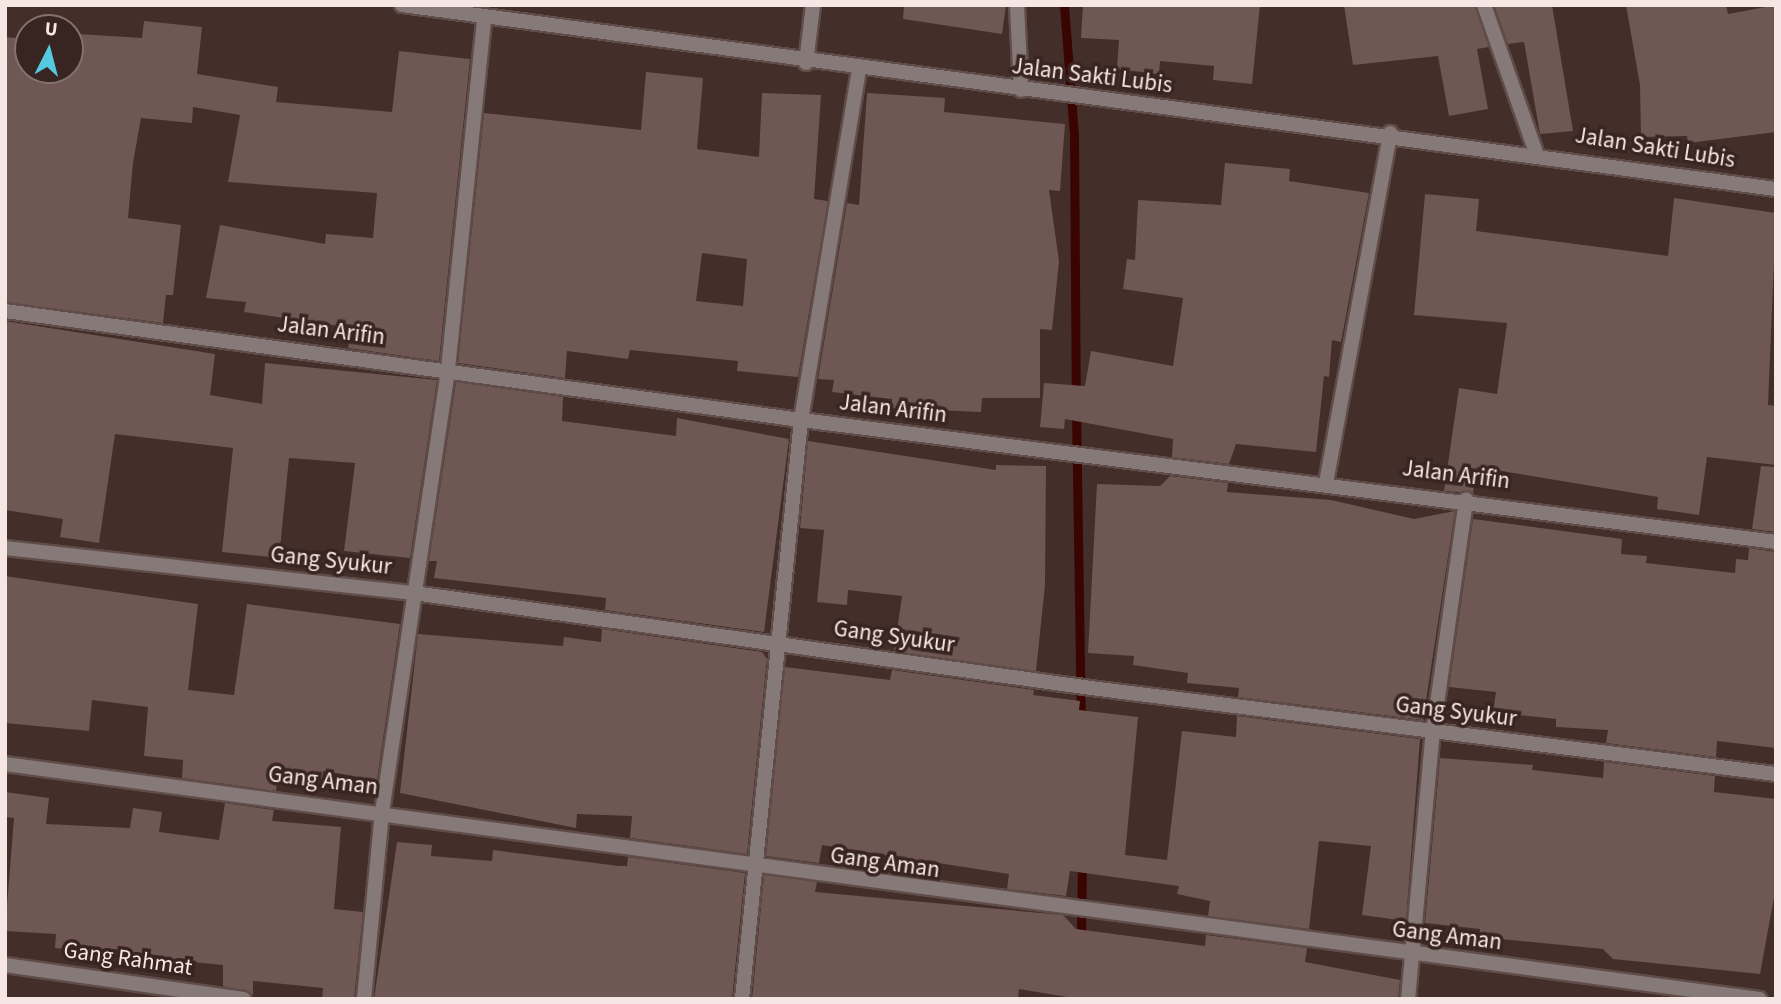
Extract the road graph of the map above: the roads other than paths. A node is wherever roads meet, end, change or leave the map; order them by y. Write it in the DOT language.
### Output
graph roads {
  1 [pos="402,5"];
  2 [pos="813,5"];
  3 [pos="1017,5"];
  4 [pos="1484,5"];
  5 [pos="484,18"];
  6 [pos="806,63"];
  7 [pos="859,69"];
  8 [pos="1027,90"];
  9 [pos="1390,133"];
  10 [pos="1536,153"];
  11 [pos="1776,189"];
  12 [pos="5,311"];
  13 [pos="448,369"];
  14 [pos="801,420"];
  15 [pos="1326,483"];
  16 [pos="1466,499"];
  17 [pos="1776,542"];
  18 [pos="5,548"];
  19 [pos="414,593"];
  20 [pos="783,644"];
  21 [pos="1433,732"];
  22 [pos="5,764"];
  23 [pos="1776,775"];
  24 [pos="382,812"];
  25 [pos="758,869"];
  26 [pos="1412,955"];
  27 [pos="5,965"];
  28 [pos="244,999"];
  29 [pos="364,999"];
  30 [pos="742,999"];
  31 [pos="1408,999"];
  32 [pos="1759,999"];
  1 -- 5 [label="street, Jalan Sakti Lubis"];
  2 -- 6 [label="street"];
  3 -- 8 [label="street"];
  4 -- 10 [label="street"];
  5 -- 6 [label="street, Jalan Sakti Lubis"];
  5 -- 13 [label="street"];
  6 -- 7 [label="street, Jalan Sakti Lubis"];
  7 -- 8 [label="street, Jalan Sakti Lubis"];
  7 -- 14 [label="street"];
  8 -- 9 [label="street, Jalan Sakti Lubis"];
  9 -- 10 [label="street, Jalan Sakti Lubis"];
  9 -- 15 [label="street"];
  10 -- 11 [label="street, Jalan Sakti Lubis"];
  12 -- 13 [label="street, Jalan Arifin"];
  13 -- 14 [label="street, Jalan Arifin"];
  13 -- 19 [label="street"];
  14 -- 15 [label="street, Jalan Arifin"];
  14 -- 20 [label="street"];
  15 -- 16 [label="street, Jalan Arifin"];
  16 -- 17 [label="street, Jalan Arifin"];
  16 -- 21 [label="street"];
  18 -- 19 [label="street, Gang Syukur"];
  19 -- 20 [label="street, Gang Syukur"];
  19 -- 24 [label="street"];
  20 -- 21 [label="street, Gang Syukur"];
  20 -- 25 [label="street"];
  21 -- 23 [label="street, Gang Syukur"];
  21 -- 26 [label="street"];
  22 -- 24 [label="street, Gang Aman"];
  24 -- 25 [label="street, Gang Aman"];
  24 -- 29 [label="street"];
  25 -- 26 [label="street, Gang Aman"];
  25 -- 30 [label="street"];
  26 -- 31 [label="street"];
  26 -- 32 [label="street, Gang Aman"];
  27 -- 28 [label="street, Gang Rahmat"];
}
